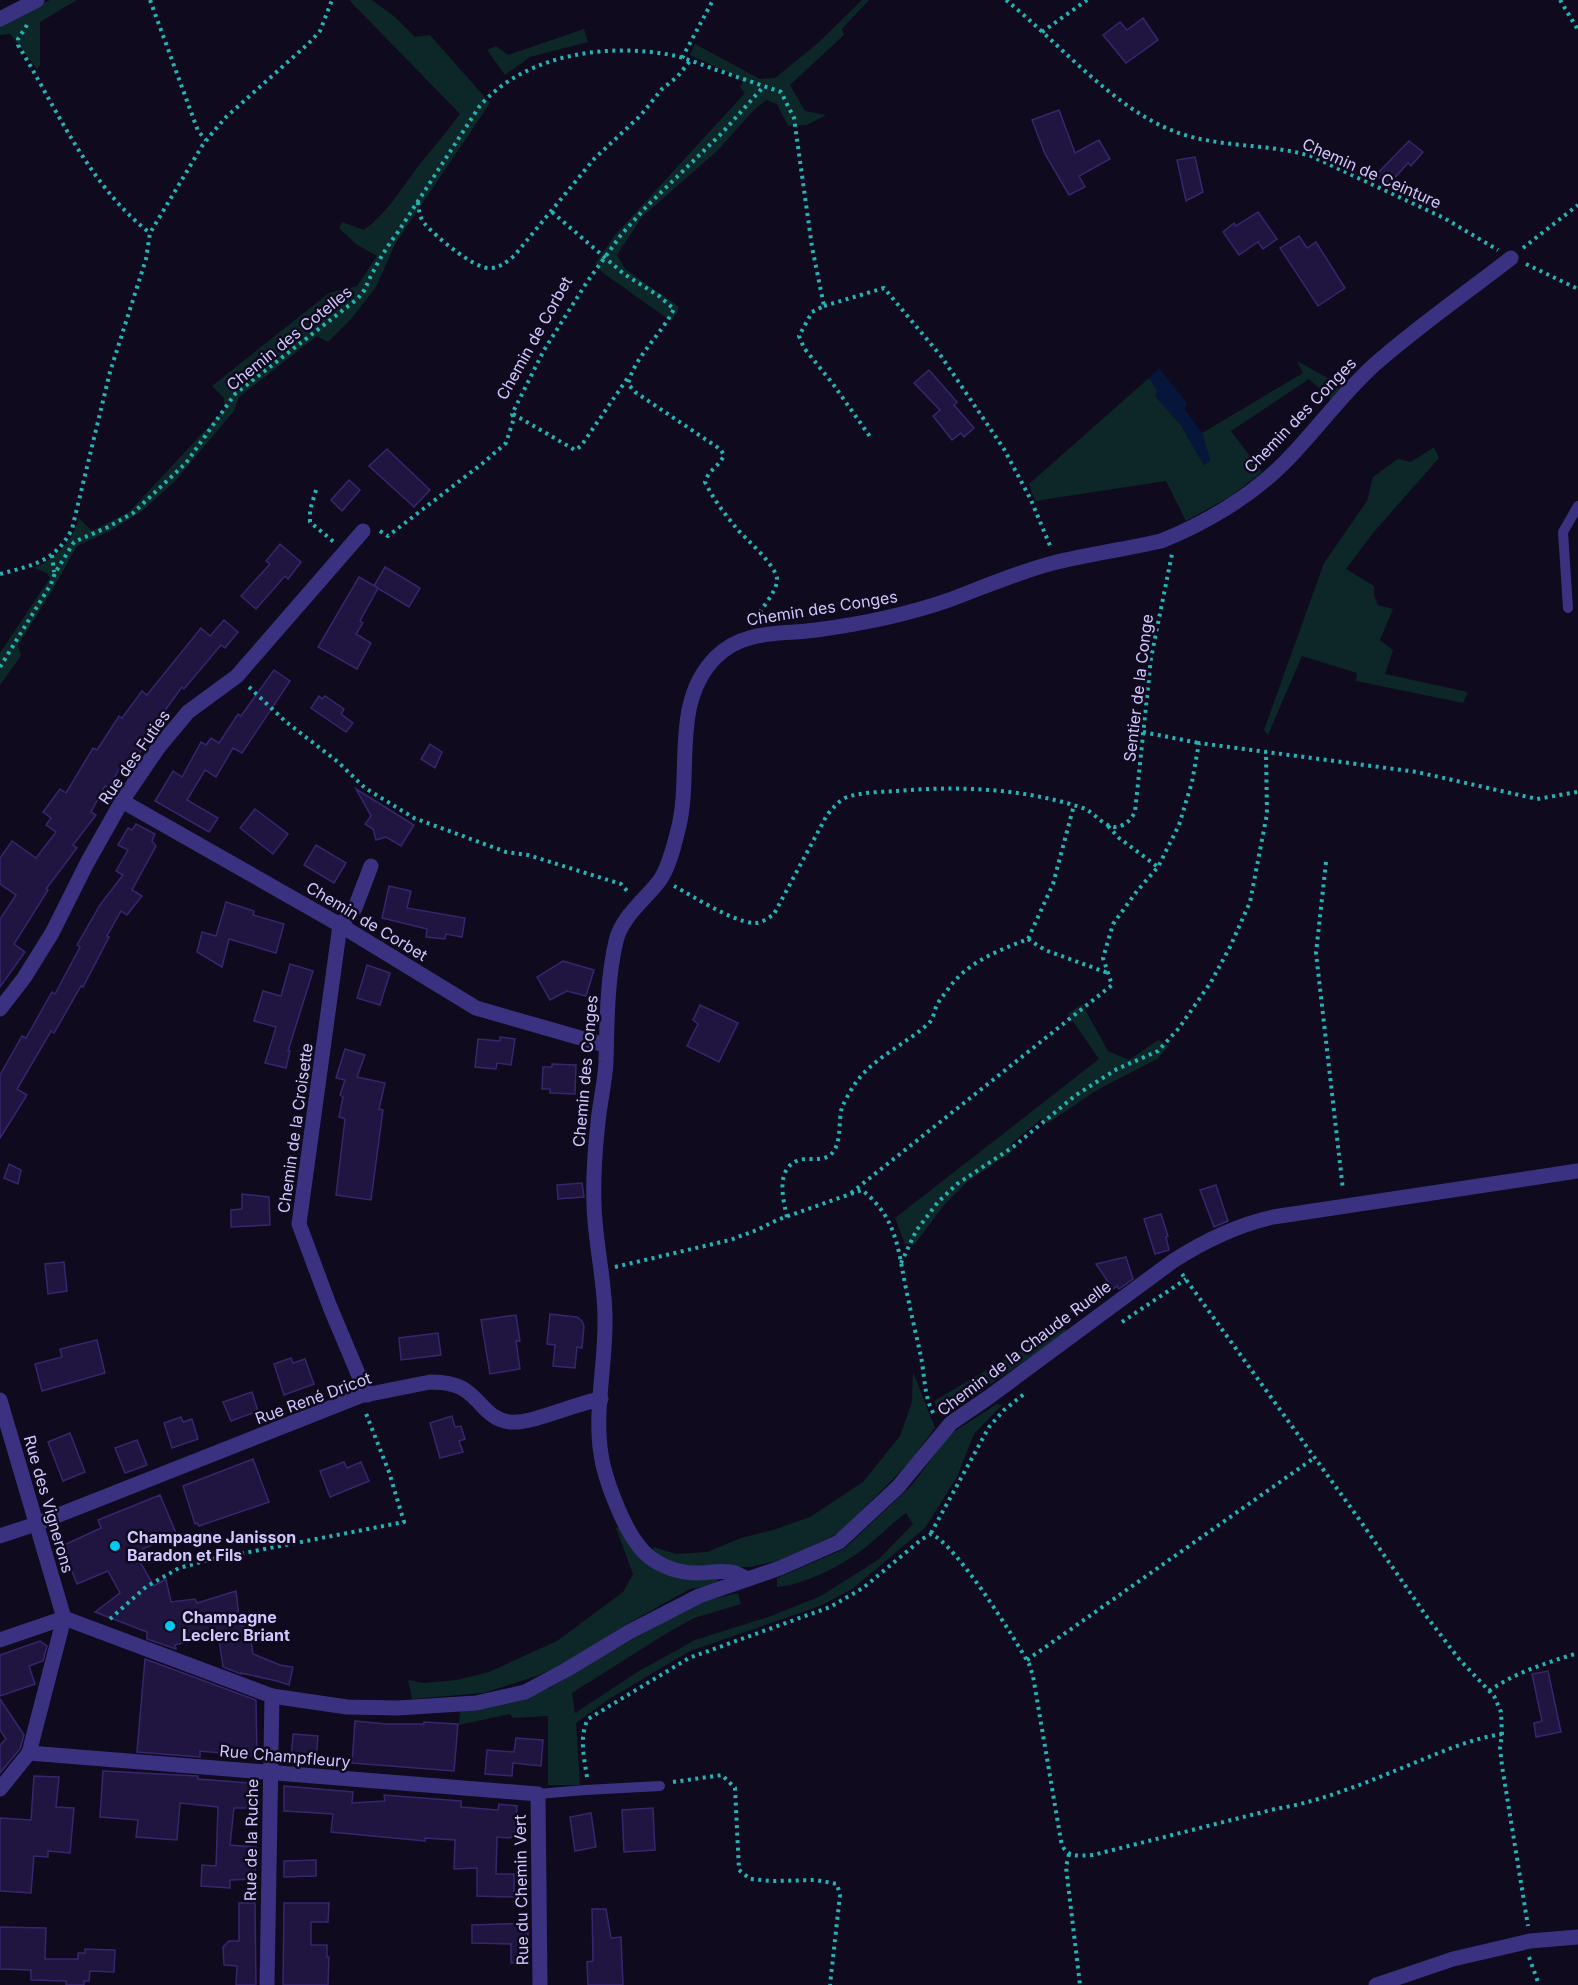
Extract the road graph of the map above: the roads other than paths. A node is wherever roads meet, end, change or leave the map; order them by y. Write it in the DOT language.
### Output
graph roads {
  1 [pos="37,0"];
  2 [pos="0,19"];
  3 [pos="1511,258"];
  4 [pos="1578,506"];
  5 [pos="363,531"];
  6 [pos="1568,608"];
  7 [pos="122,801"];
  8 [pos="371,866"];
  9 [pos="340,925"];
  10 [pos="0,1009"];
  11 [pos="605,1045"];
  12 [pos="1578,1171"];
  13 [pos="363,1396"];
  14 [pos="601,1399"];
  15 [pos="0,1400"];
  16 [pos="36,1524"];
  17 [pos="0,1536"];
  18 [pos="748,1580"];
  19 [pos="64,1618"];
  20 [pos="0,1640"];
  21 [pos="272,1696"];
  22 [pos="29,1753"];
  23 [pos="270,1772"];
  24 [pos="660,1786"];
  25 [pos="0,1788"];
  26 [pos="538,1794"];
  27 [pos="1578,1937"];
  28 [pos="267,1985"];
  29 [pos="540,1985"];
  30 [pos="1376,1985"];
  1 -- 2 [label="street"];
  3 -- 11 [label="street, Chemin des Conges"];
  4 -- 6 [label="lane"];
  5 -- 7 [label="street, Rue des Futies"];
  7 -- 9 [label="street, Chemin de Corbet"];
  7 -- 10 [label="street, Rue des Futies"];
  8 -- 9 [label="street"];
  9 -- 11 [label="street, Chemin de Corbet"];
  9 -- 13 [label="street, Chemin de la Croisette"];
  11 -- 14 [label="street, Chemin des Conges"];
  12 -- 18 [label="street, Chemin de la Chaude Ruelle"];
  13 -- 14 [label="street, Rue René Dricot"];
  13 -- 16 [label="street, Rue René Dricot"];
  14 -- 18 [label="street, Chemin des Conges"];
  15 -- 16 [label="street, Rue des Vignerons"];
  16 -- 17 [label="street, Rue René Dricot"];
  16 -- 19 [label="street, Rue des Vignerons"];
  18 -- 21 [label="street, Chemin de la Chaude Ruelle"];
  19 -- 20 [label="street"];
  19 -- 21 [label="street, Chemin de la Chaude Ruelle"];
  19 -- 22 [label="street"];
  21 -- 23 [label="street, Rue de la Ruche"];
  22 -- 23 [label="street, Rue Champfleury"];
  22 -- 25 [label="street"];
  23 -- 26 [label="street, Rue Champfleury"];
  23 -- 28 [label="street, Rue de la Ruche"];
  24 -- 26 [label="lane"];
  26 -- 29 [label="street, Rue du Chemin Vert"];
  27 -- 30 [label="street"];
}
